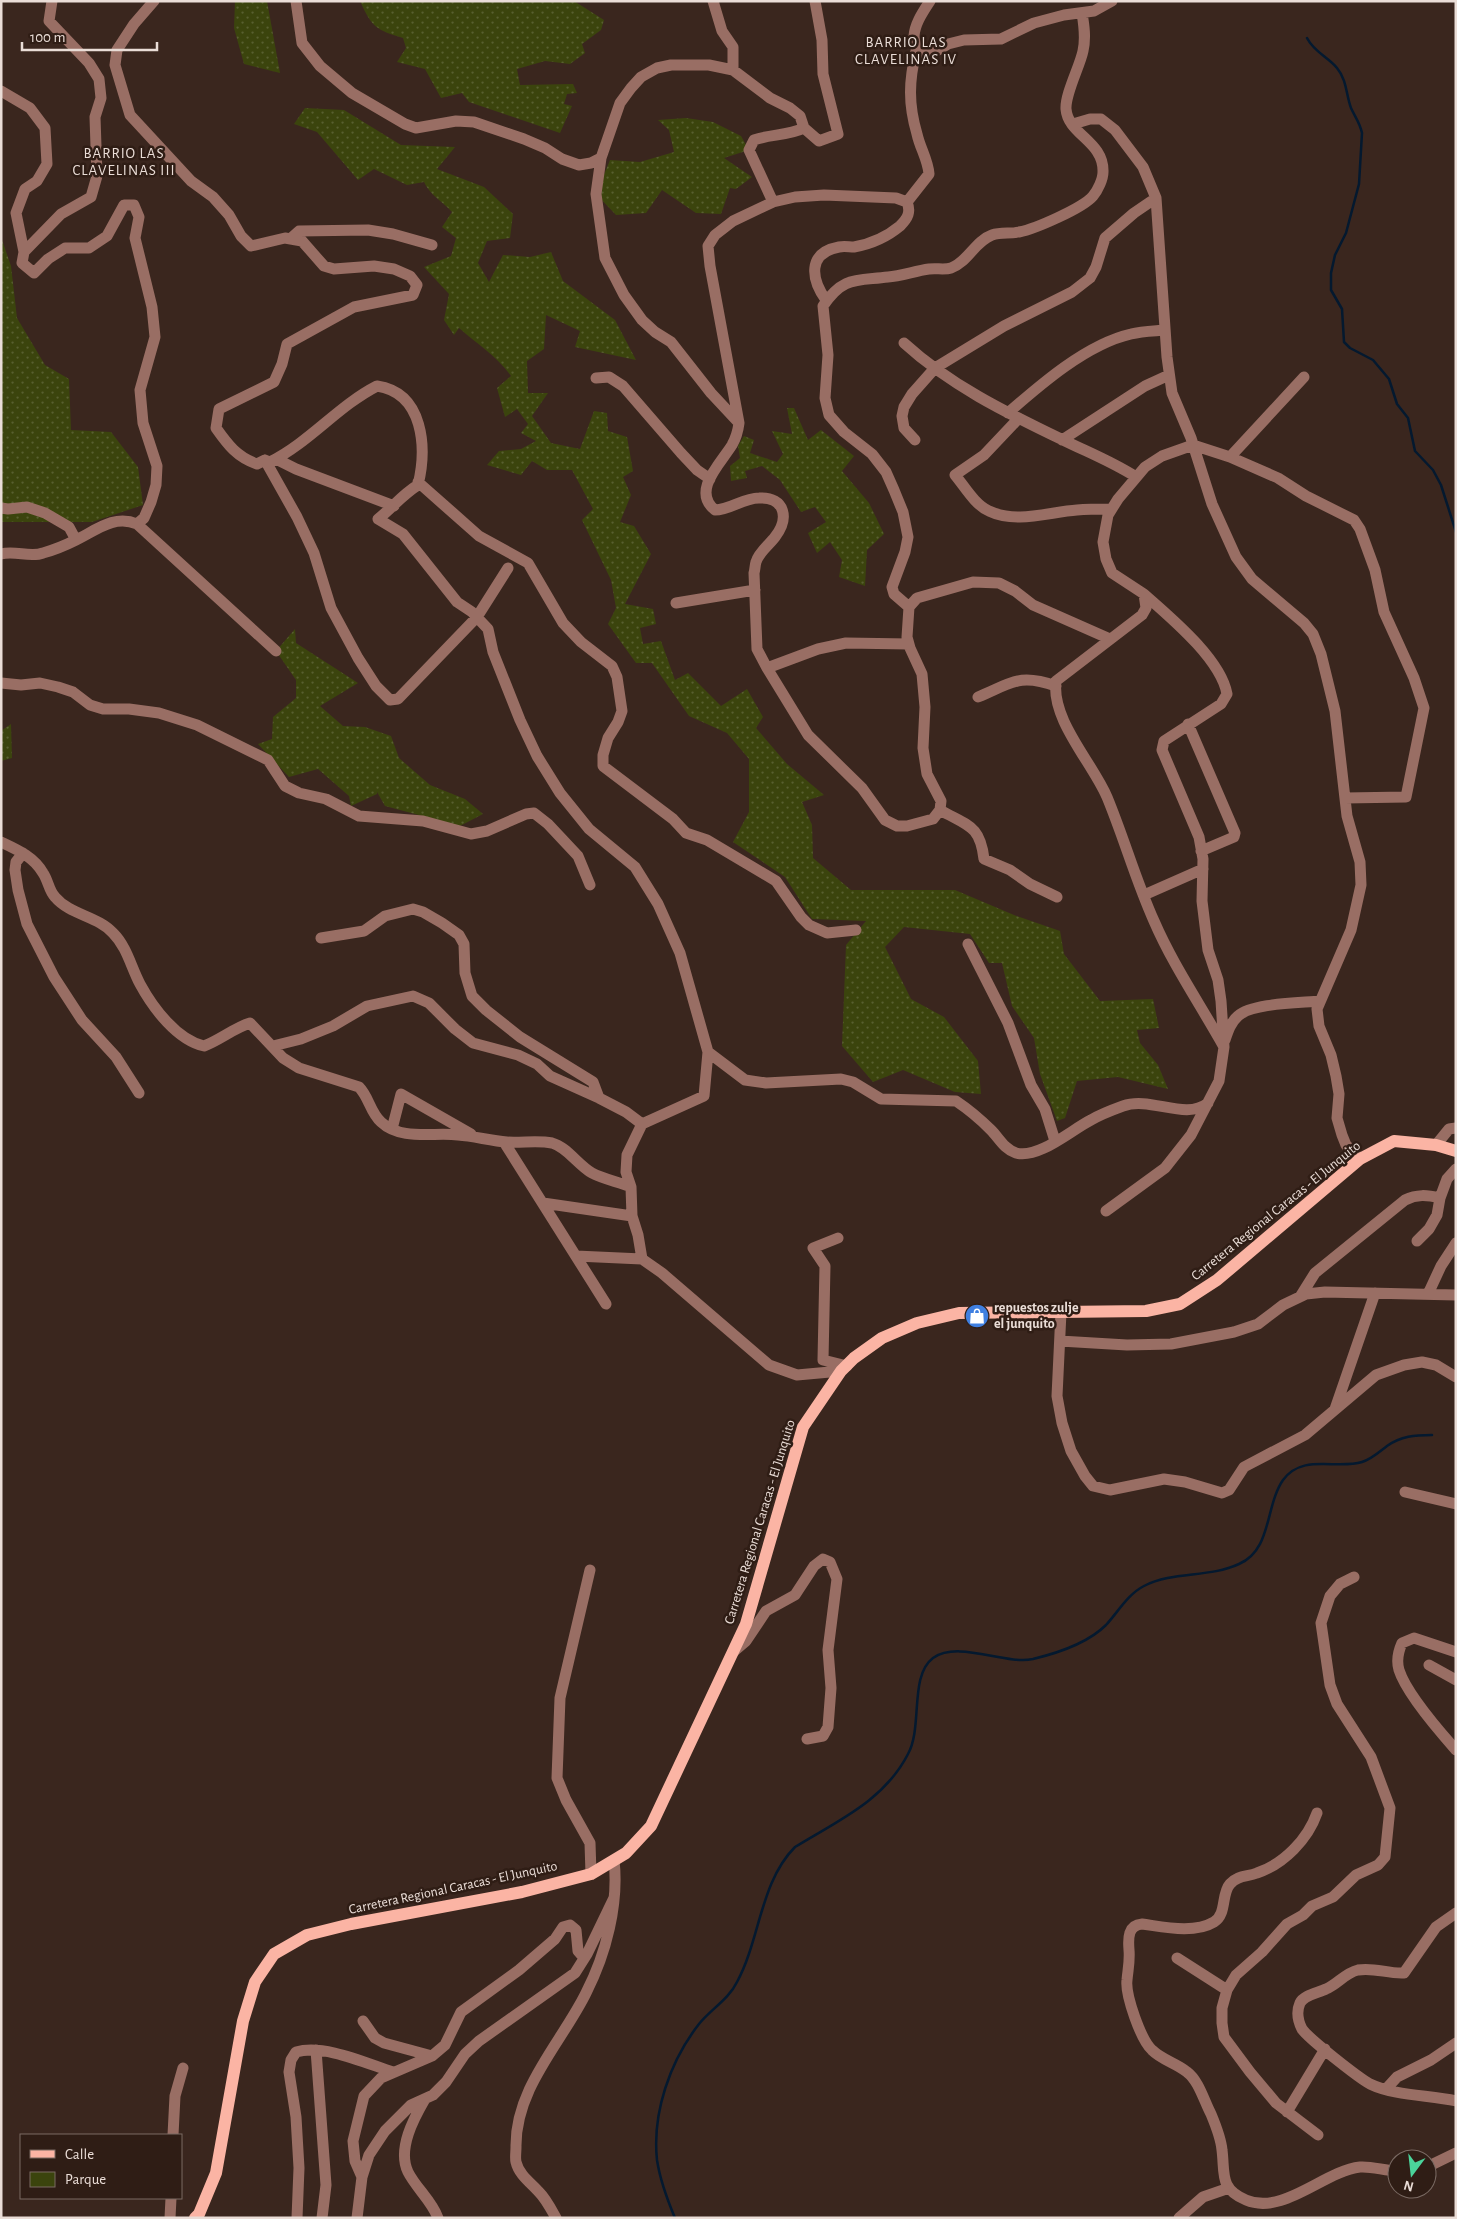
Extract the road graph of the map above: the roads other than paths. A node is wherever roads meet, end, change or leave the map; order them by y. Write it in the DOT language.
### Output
graph roads {
  1 [pos="52,1"];
  2 [pos="154,1"];
  3 [pos="296,1"];
  4 [pos="713,1"];
  5 [pos="815,1"];
  6 [pos="930,1"];
  7 [pos="1112,1"];
  8 [pos="1082,13"];
  9 [pos="917,49"];
  10 [pos="733,70"];
  11 [pos="1,91"];
  12 [pos="1073,124"];
  13 [pos="804,128"];
  14 [pos="601,158"];
  15 [pos="1156,198"];
  16 [pos="773,202"];
  17 [pos="907,202"];
  18 [pos="290,239"];
  19 [pos="432,245"];
  20 [pos="24,252"];
  21 [pos="826,300"];
  22 [pos="1165,330"];
  23 [pos="904,343"];
  24 [pos="935,368"];
  25 [pos="1169,375"];
  26 [pos="1304,377"];
  27 [pos="596,378"];
  28 [pos="1014,415"];
  29 [pos="739,423"];
  30 [pos="915,440"];
  31 [pos="1062,440"];
  32 [pos="1193,444"];
  33 [pos="1230,457"];
  34 [pos="270,460"];
  35 [pos="1136,477"];
  36 [pos="710,479"];
  37 [pos="418,482"];
  38 [pos="394,506"];
  39 [pos="1,508"];
  40 [pos="1111,509"];
  41 [pos="137,524"];
  42 [pos="76,540"];
  43 [pos="1,554"];
  44 [pos="508,568"];
  45 [pos="755,590"];
  46 [pos="1144,594"];
  47 [pos="676,603"];
  48 [pos="909,607"];
  49 [pos="477,617"];
  50 [pos="1110,639"];
  51 [pos="909,644"];
  52 [pos="276,651"];
  53 [pos="768,668"];
  54 [pos="1,683"];
  55 [pos="1056,686"];
  56 [pos="978,696"];
  57 [pos="1188,724"];
  58 [pos="1345,798"];
  59 [pos="940,810"];
  60 [pos="1,842"];
  61 [pos="1202,851"];
  62 [pos="23,853"];
  63 [pos="1203,869"];
  64 [pos="590,884"];
  65 [pos="1144,895"];
  66 [pos="1057,897"];
  67 [pos="856,930"];
  68 [pos="321,938"];
  69 [pos="968,944"];
  70 [pos="1320,1001"];
  71 [pos="273,1046"];
  72 [pos="1224,1047"];
  73 [pos="708,1052"];
  74 [pos="138,1093"];
  75 [pos="599,1098"];
  76 [pos="1208,1103"];
  77 [pos="642,1124"];
  78 [pos="392,1128"];
  79 [pos="1456,1128"];
  80 [pos="477,1137"];
  81 [pos="1055,1141"];
  82 [pos="504,1142"];
  83 [pos="1436,1145"];
  84 [pos="1456,1151"];
  85 [pos="1360,1158"];
  86 [pos="1456,1169"];
  87 [pos="631,1187"];
  88 [pos="1440,1198"];
  89 [pos="544,1203"];
  90 [pos="1106,1211"];
  91 [pos="632,1216"];
  92 [pos="838,1238"];
  93 [pos="1417,1240"];
  94 [pos="1456,1243"];
  95 [pos="576,1256"];
  96 [pos="642,1260"];
  97 [pos="1375,1293"];
  98 [pos="1428,1294"];
  99 [pos="1456,1295"];
  100 [pos="1300,1297"];
  101 [pos="606,1304"];
  102 [pos="1061,1312"];
  103 [pos="1060,1341"];
  104 [pos="844,1368"];
  105 [pos="1456,1378"];
  106 [pos="1334,1410"];
  107 [pos="1405,1492"];
  108 [pos="1456,1504"];
  109 [pos="590,1570"];
  110 [pos="1354,1576"];
  111 [pos="1456,1652"];
  112 [pos="732,1653"];
  113 [pos="1429,1666"];
  114 [pos="1456,1680"];
  115 [pos="807,1739"];
  116 [pos="1456,1750"];
  117 [pos="1317,1813"];
  118 [pos="614,1860"];
  119 [pos="591,1874"];
  120 [pos="614,1898"];
  121 [pos="1456,1913"];
  122 [pos="584,1958"];
  123 [pos="1178,1958"];
  124 [pos="1227,1990"];
  125 [pos="363,2021"];
  126 [pos="1454,2046"];
  127 [pos="1325,2049"];
  128 [pos="316,2050"];
  129 [pos="432,2056"];
  130 [pos="183,2068"];
  131 [pos="394,2072"];
  132 [pos="1387,2088"];
  133 [pos="425,2099"];
  134 [pos="1456,2101"];
  135 [pos="1287,2112"];
  136 [pos="173,2134"];
  137 [pos="1318,2135"];
  138 [pos="1456,2153"];
  139 [pos="1437,2162"];
  140 [pos="1387,2170"];
  141 [pos="362,2177"];
  142 [pos="1229,2188"];
  143 [pos="170,2199"];
  144 [pos="170,2218"];
  145 [pos="195,2218"];
  146 [pos="296,2218"];
  147 [pos="322,2218"];
  148 [pos="357,2218"];
  149 [pos="438,2218"];
  150 [pos="556,2218"];
  151 [pos="1179,2218"];
  1 -- 20 [label="street"];
  2 -- 18 [label="street"];
  3 -- 14 [label="street"];
  4 -- 10 [label="street"];
  5 -- 13 [label="street"];
  6 -- 9 [label="street"];
  7 -- 8 [label="street"];
  8 -- 9 [label="street"];
  8 -- 12 [label="street"];
  9 -- 17 [label="street"];
  10 -- 13 [label="street"];
  10 -- 14 [label="street"];
  11 -- 20 [label="street"];
  12 -- 15 [label="street"];
  12 -- 21 [label="street"];
  13 -- 16 [label="street"];
  14 -- 29 [label="street"];
  15 -- 22 [label="street"];
  15 -- 24 [label="street"];
  16 -- 17 [label="street"];
  16 -- 29 [label="street"];
  17 -- 21 [label="street"];
  18 -- 19 [label="street"];
  18 -- 34 [label="street"];
  20 -- 41 [label="street"];
  21 -- 48 [label="street"];
  22 -- 25 [label="street"];
  22 -- 28 [label="street"];
  23 -- 24 [label="street"];
  24 -- 28 [label="street"];
  24 -- 30 [label="street"];
  25 -- 31 [label="street"];
  25 -- 32 [label="street"];
  26 -- 33 [label="street"];
  27 -- 36 [label="street"];
  28 -- 31 [label="street"];
  28 -- 40 [label="street"];
  29 -- 36 [label="street"];
  31 -- 35 [label="street"];
  32 -- 33 [label="street"];
  32 -- 35 [label="street"];
  32 -- 58 [label="street"];
  33 -- 58 [label="street"];
  34 -- 37 [label="street"];
  34 -- 38 [label="street"];
  34 -- 49 [label="street"];
  35 -- 40 [label="street"];
  36 -- 45 [label="street"];
  37 -- 38 [label="street"];
  37 -- 67 [label="street"];
  38 -- 49 [label="street"];
  39 -- 42 [label="street"];
  40 -- 46 [label="street"];
  41 -- 42 [label="street"];
  41 -- 52 [label="street"];
  42 -- 43 [label="street"];
  44 -- 49 [label="street"];
  45 -- 47 [label="street"];
  45 -- 53 [label="street"];
  46 -- 50 [label="street"];
  46 -- 57 [label="street"];
  48 -- 50 [label="street"];
  48 -- 51 [label="street"];
  49 -- 73 [label="street"];
  50 -- 55 [label="street"];
  51 -- 53 [label="street"];
  51 -- 59 [label="street"];
  53 -- 59 [label="street"];
  54 -- 64 [label="street"];
  55 -- 56 [label="street"];
  55 -- 65 [label="street"];
  57 -- 61 [label="street"];
  57 -- 61 [label="street"];
  58 -- 70 [label="street"];
  59 -- 66 [label="street"];
  60 -- 62 [label="street"];
  61 -- 63 [label="street"];
  62 -- 71 [label="street"];
  62 -- 74 [label="street"];
  63 -- 65 [label="street"];
  63 -- 72 [label="street"];
  65 -- 72 [label="street"];
  68 -- 75 [label="street"];
  69 -- 81 [label="street"];
  70 -- 72 [label="street"];
  70 -- 85 [label="street"];
  71 -- 75 [label="street"];
  71 -- 78 [label="street"];
  72 -- 76 [label="street"];
  73 -- 77 [label="street"];
  73 -- 81 [label="street"];
  75 -- 77 [label="street"];
  76 -- 81 [label="street"];
  76 -- 90 [label="street"];
  77 -- 87 [label="street"];
  78 -- 80 [label="street"];
  78 -- 80 [label="street"];
  79 -- 83 [label="street"];
  80 -- 82 [label="street"];
  82 -- 87 [label="street"];
  82 -- 89 [label="street"];
  83 -- 84 [label="main road, Carretera Regional Caracas - El Junquito"];
  83 -- 85 [label="main road, Carretera Regional Caracas - El Junquito"];
  85 -- 102 [label="main road, Carretera Regional Caracas - El Junquito"];
  86 -- 88 [label="street"];
  87 -- 91 [label="street"];
  88 -- 93 [label="street"];
  88 -- 100 [label="street"];
  89 -- 91 [label="street"];
  89 -- 95 [label="street"];
  91 -- 96 [label="street"];
  92 -- 104 [label="street"];
  94 -- 98 [label="street"];
  95 -- 96 [label="street"];
  95 -- 101 [label="street"];
  96 -- 104 [label="street"];
  97 -- 98 [label="street"];
  97 -- 100 [label="street"];
  97 -- 106 [label="street"];
  98 -- 99 [label="street"];
  100 -- 103 [label="street"];
  102 -- 103 [label="street"];
  102 -- 104 [label="main road, Carretera Regional Caracas - El Junquito"];
  103 -- 106 [label="street"];
  104 -- 112 [label="main road, Carretera Regional Caracas - El Junquito"];
  105 -- 106 [label="street"];
  107 -- 108 [label="street"];
  109 -- 119 [label="street"];
  110 -- 124 [label="street"];
  111 -- 116 [label="street"];
  112 -- 115 [label="street"];
  112 -- 118 [label="main road, Carretera Regional Caracas - El Junquito"];
  113 -- 114 [label="street"];
  117 -- 142 [label="street"];
  118 -- 119 [label="main road, Carretera Regional Caracas - El Junquito"];
  118 -- 120 [label="street"];
  119 -- 145 [label="main road, Carretera Regional Caracas - El Junquito"];
  120 -- 122 [label="street"];
  120 -- 150 [label="street"];
  121 -- 127 [label="street"];
  122 -- 129 [label="street"];
  122 -- 133 [label="street"];
  123 -- 124 [label="street"];
  124 -- 135 [label="street"];
  125 -- 129 [label="street"];
  126 -- 132 [label="street"];
  127 -- 132 [label="street"];
  127 -- 135 [label="street"];
  128 -- 131 [label="street"];
  128 -- 146 [label="street"];
  128 -- 147 [label="street"];
  129 -- 131 [label="street"];
  130 -- 136 [label="street"];
  131 -- 141 [label="street"];
  132 -- 134 [label="street"];
  133 -- 141 [label="street"];
  133 -- 149 [label="street"];
  135 -- 137 [label="street"];
  138 -- 139 [label="street"];
  140 -- 142 [label="street"];
  141 -- 148 [label="street"];
  142 -- 151 [label="street"];
  143 -- 144 [label="street"];
}
